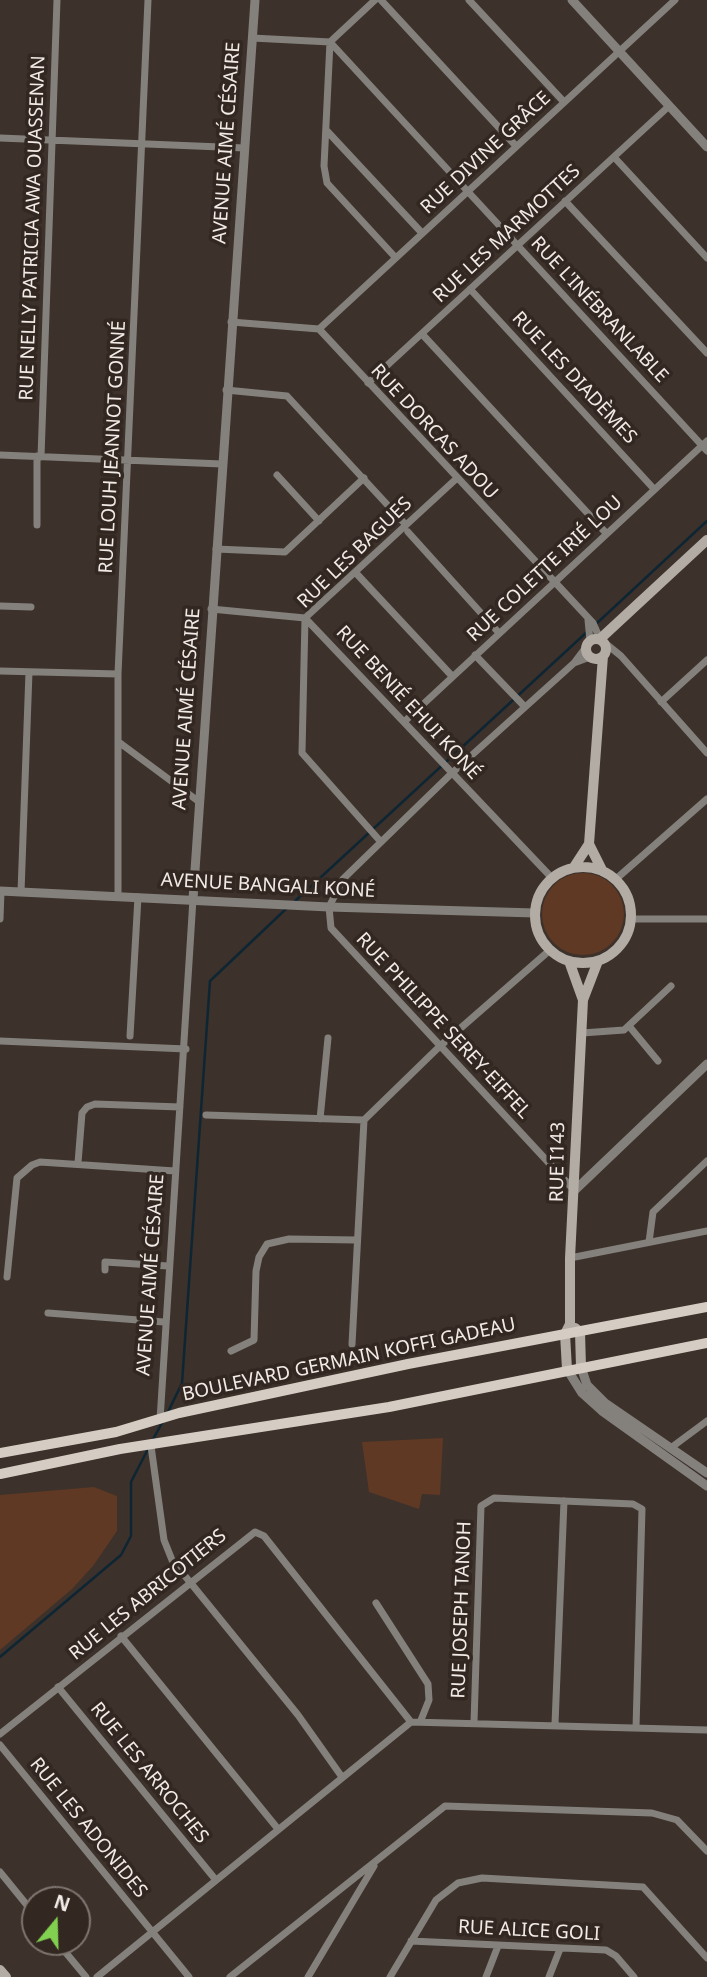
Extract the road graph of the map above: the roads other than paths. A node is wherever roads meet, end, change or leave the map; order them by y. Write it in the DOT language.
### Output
graph roads {
  1 [pos="57,0"];
  2 [pos="148,0"];
  3 [pos="255,0"];
  4 [pos="375,0"];
  5 [pos="381,0"];
  6 [pos="468,0"];
  7 [pos="572,0"];
  8 [pos="675,0"];
  9 [pos="252,38"];
  10 [pos="330,42"];
  11 [pos="618,52"];
  12 [pos="564,102"];
  13 [pos="668,107"];
  14 [pos="326,131"];
  15 [pos="0,138"];
  16 [pos="51,140"];
  17 [pos="143,143"];
  18 [pos="516,146"];
  19 [pos="707,147"];
  20 [pos="245,148"];
  21 [pos="614,157"];
  22 [pos="467,192"];
  23 [pos="565,201"];
  24 [pos="422,233"];
  25 [pos="517,245"];
  26 [pos="396,257"];
  27 [pos="707,258"];
  28 [pos="470,289"];
  29 [pos="231,322"];
  30 [pos="319,329"];
  31 [pos="422,334"];
  32 [pos="707,353"];
  33 [pos="368,383"];
  34 [pos="226,390"];
  35 [pos="705,446"];
  36 [pos="0,455"];
  37 [pos="39,456"];
  38 [pos="128,459"];
  39 [pos="222,464"];
  40 [pos="277,475"];
  41 [pos="364,478"];
  42 [pos="456,479"];
  43 [pos="654,489"];
  44 [pos="319,521"];
  45 [pos="37,525"];
  46 [pos="407,529"];
  47 [pos="606,533"];
  48 [pos="707,540"];
  49 [pos="216,549"];
  50 [pos="355,572"];
  51 [pos="552,583"];
  52 [pos="0,606"];
  53 [pos="31,607"];
  54 [pos="211,609"];
  55 [pos="305,618"];
  56 [pos="499,633"];
  57 [pos="594,640"];
  58 [pos="475,655"];
  59 [pos="707,660"];
  60 [pos="0,671"];
  61 [pos="29,672"];
  62 [pos="118,674"];
  63 [pos="452,676"];
  64 [pos="661,702"];
  65 [pos="525,707"];
  66 [pos="405,721"];
  67 [pos="120,743"];
  68 [pos="707,752"];
  69 [pos="452,773"];
  70 [pos="707,799"];
  71 [pos="198,801"];
  72 [pos="381,842"];
  73 [pos="589,844"];
  74 [pos="574,867"];
  75 [pos="602,870"];
  76 [pos="552,878"];
  77 [pos="616,879"];
  78 [pos="1,891"];
  79 [pos="21,892"];
  80 [pos="118,895"];
  81 [pos="138,897"];
  82 [pos="193,899"];
  83 [pos="328,907"];
  84 [pos="535,913"];
  85 [pos="0,919"];
  86 [pos="632,919"];
  87 [pos="707,919"];
  88 [pos="550,950"];
  89 [pos="569,961"];
  90 [pos="598,961"];
  91 [pos="671,986"];
  92 [pos="583,1000"];
  93 [pos="629,1027"];
  94 [pos="582,1033"];
  95 [pos="130,1036"];
  96 [pos="328,1038"];
  97 [pos="0,1041"];
  98 [pos="439,1047"];
  99 [pos="186,1049"];
  100 [pos="659,1061"];
  101 [pos="707,1064"];
  102 [pos="180,1107"];
  103 [pos="206,1115"];
  104 [pos="320,1119"];
  105 [pos="365,1120"];
  106 [pos="707,1161"];
  107 [pos="78,1163"];
  108 [pos="175,1171"];
  109 [pos="574,1191"];
  110 [pos="707,1231"];
  111 [pos="357,1240"];
  112 [pos="649,1242"];
  113 [pos="570,1258"];
  114 [pos="167,1266"];
  115 [pos="105,1270"];
  116 [pos="7,1277"];
  117 [pos="707,1307"];
  118 [pos="48,1313"];
  119 [pos="164,1322"];
  120 [pos="567,1329"];
  121 [pos="580,1332"];
  122 [pos="707,1343"];
  123 [pos="352,1344"];
  124 [pos="231,1351"];
  125 [pos="582,1367"];
  126 [pos="567,1370"];
  127 [pos="160,1420"];
  128 [pos="707,1421"];
  129 [pos="151,1447"];
  130 [pos="656,1447"];
  131 [pos="672,1447"];
  132 [pos="0,1453"];
  133 [pos="707,1473"];
  134 [pos="0,1474"];
  135 [pos="707,1486"];
  136 [pos="564,1501"];
  137 [pos="189,1582"];
  138 [pos="376,1603"];
  139 [pos="121,1636"];
  140 [pos="58,1687"];
  141 [pos="421,1720"];
  142 [pos="411,1722"];
  143 [pos="474,1722"];
  144 [pos="555,1724"];
  145 [pos="636,1728"];
  146 [pos="707,1730"];
  147 [pos="0,1734"];
  148 [pos="0,1745"];
  149 [pos="342,1777"];
  150 [pos="278,1829"];
  151 [pos="707,1851"];
  152 [pos="377,1860"];
  153 [pos="0,1872"];
  154 [pos="215,1880"];
  155 [pos="21,1898"];
  156 [pos="151,1931"];
  157 [pos="411,1941"];
  158 [pos="498,1947"];
  159 [pos="560,1949"];
  160 [pos="69,1956"];
  161 [pos="707,1958"];
  162 [pos="0,1970"];
  163 [pos="6,1977"];
  164 [pos="86,1977"];
  165 [pos="97,1977"];
  166 [pos="190,1977"];
  167 [pos="230,1977"];
  168 [pos="308,1977"];
  169 [pos="390,1977"];
  170 [pos="486,1977"];
  171 [pos="549,1977"];
  172 [pos="634,1977"];
  1 -- 16 [label="street, RUE NELLY PATRICIA AWA OUASSENAN"];
  2 -- 17 [label="street, RUE LOUH JEANNOT GONNÉ"];
  3 -- 9 [label="street, AVENUE AIMÉ CÉSAIRE"];
  4 -- 10 [label="street"];
  5 -- 18 [label="street"];
  6 -- 12 [label="street"];
  7 -- 11 [label="street"];
  8 -- 11 [label="street, RUE DIVINE GRÂCE"];
  9 -- 10 [label="street"];
  9 -- 20 [label="street, AVENUE AIMÉ CÉSAIRE"];
  10 -- 14 [label="street"];
  10 -- 22 [label="street, RUE L'INÉBRANLABLE"];
  11 -- 12 [label="street, RUE DIVINE GRÂCE"];
  11 -- 13 [label="street"];
  12 -- 18 [label="street, RUE DIVINE GRÂCE"];
  13 -- 19 [label="street"];
  13 -- 21 [label="street, RUE LES MARMOTTES"];
  14 -- 24 [label="street"];
  14 -- 26 [label="street"];
  15 -- 16 [label="street"];
  16 -- 17 [label="street"];
  16 -- 37 [label="street, RUE NELLY PATRICIA AWA OUASSENAN"];
  17 -- 20 [label="street"];
  17 -- 38 [label="street, RUE LOUH JEANNOT GONNÉ"];
  18 -- 22 [label="street, RUE DIVINE GRÂCE"];
  20 -- 29 [label="street, AVENUE AIMÉ CÉSAIRE"];
  21 -- 23 [label="street, RUE LES MARMOTTES"];
  21 -- 27 [label="street"];
  22 -- 24 [label="street, RUE DIVINE GRÂCE"];
  22 -- 25 [label="street, RUE L'INÉBRANLABLE"];
  23 -- 25 [label="street, RUE LES MARMOTTES"];
  23 -- 32 [label="street"];
  24 -- 26 [label="street, RUE DIVINE GRÂCE"];
  25 -- 28 [label="street, RUE LES MARMOTTES"];
  25 -- 35 [label="street, RUE L'INÉBRANLABLE"];
  26 -- 30 [label="street, RUE DIVINE GRÂCE"];
  28 -- 31 [label="street, RUE LES MARMOTTES"];
  28 -- 43 [label="street, RUE LES DIADÈMES"];
  29 -- 30 [label="street"];
  29 -- 34 [label="street, AVENUE AIMÉ CÉSAIRE"];
  30 -- 33 [label="street, RUE DORCAS ADOU"];
  31 -- 33 [label="street, RUE LES MARMOTTES"];
  31 -- 47 [label="street"];
  33 -- 42 [label="street, RUE DORCAS ADOU"];
  34 -- 39 [label="street, AVENUE AIMÉ CÉSAIRE"];
  34 -- 41 [label="street"];
  35 -- 43 [label="street, RUE COLETTE IRIÉ LOU"];
  36 -- 37 [label="street"];
  37 -- 38 [label="street"];
  37 -- 45 [label="street, RUE NELLY PATRICIA AWA OUASSENAN"];
  38 -- 39 [label="street"];
  38 -- 62 [label="street, RUE LOUH JEANNOT GONNÉ"];
  39 -- 49 [label="street, AVENUE AIMÉ CÉSAIRE"];
  40 -- 44 [label="street"];
  41 -- 44 [label="street"];
  41 -- 46 [label="street"];
  42 -- 46 [label="street, RUE LES BAGUES"];
  42 -- 51 [label="street, RUE DORCAS ADOU"];
  43 -- 47 [label="street, RUE COLETTE IRIÉ LOU"];
  44 -- 49 [label="street"];
  46 -- 50 [label="street, RUE LES BAGUES"];
  46 -- 56 [label="street"];
  47 -- 51 [label="street, RUE COLETTE IRIÉ LOU"];
  48 -- 57 [label="main road"];
  49 -- 54 [label="street, AVENUE AIMÉ CÉSAIRE"];
  50 -- 55 [label="street, RUE LES BAGUES"];
  50 -- 63 [label="street"];
  51 -- 56 [label="street, RUE COLETTE IRIÉ LOU"];
  51 -- 57 [label="street, RUE DORCAS ADOU"];
  52 -- 53 [label="street"];
  54 -- 55 [label="street"];
  54 -- 71 [label="street, AVENUE AIMÉ CÉSAIRE"];
  55 -- 66 [label="street, RUE BENIÉ EHUI KONÉ"];
  55 -- 72 [label="street, RUE LES BAGUES"];
  56 -- 58 [label="street, RUE COLETTE IRIÉ LOU"];
  57 -- 64 [label="street"];
  57 -- 65 [label="street"];
  57 -- 73 [label="main road"];
  58 -- 63 [label="street, RUE COLETTE IRIÉ LOU"];
  58 -- 65 [label="street"];
  59 -- 64 [label="street"];
  60 -- 61 [label="street"];
  61 -- 62 [label="street"];
  61 -- 79 [label="street"];
  62 -- 67 [label="street, RUE LOUH JEANNOT GONNÉ"];
  63 -- 66 [label="street, RUE COLETTE IRIÉ LOU"];
  64 -- 68 [label="street"];
  65 -- 69 [label="street"];
  66 -- 69 [label="street, RUE BENIÉ EHUI KONÉ"];
  67 -- 71 [label="street"];
  67 -- 80 [label="street, RUE LOUH JEANNOT GONNÉ"];
  69 -- 72 [label="street"];
  69 -- 76 [label="street, RUE BENIÉ EHUI KONÉ"];
  70 -- 77 [label="street"];
  71 -- 82 [label="street, AVENUE AIMÉ CÉSAIRE"];
  72 -- 83 [label="street"];
  73 -- 74 [label="main road"];
  73 -- 75 [label="main road"];
  74 -- 75 [label="main road"];
  74 -- 76 [label="main road"];
  75 -- 77 [label="main road"];
  76 -- 84 [label="main road"];
  77 -- 86 [label="main road"];
  78 -- 79 [label="street, AVENUE BANGALI KONÉ"];
  78 -- 85 [label="street"];
  79 -- 80 [label="street, AVENUE BANGALI KONÉ"];
  80 -- 81 [label="street, AVENUE BANGALI KONÉ"];
  81 -- 82 [label="street, AVENUE BANGALI KONÉ"];
  81 -- 95 [label="street"];
  82 -- 83 [label="street, AVENUE BANGALI KONÉ"];
  82 -- 99 [label="street, AVENUE AIMÉ CÉSAIRE"];
  83 -- 84 [label="street, AVENUE BANGALI KONÉ"];
  83 -- 98 [label="street, RUE PHILIPPE SEREY-EIFFEL"];
  84 -- 88 [label="main road"];
  86 -- 87 [label="street"];
  86 -- 90 [label="main road"];
  88 -- 89 [label="main road"];
  88 -- 98 [label="street"];
  89 -- 90 [label="main road"];
  89 -- 92 [label="main road, RUE I143"];
  90 -- 92 [label="main road, RUE I143"];
  91 -- 93 [label="street"];
  92 -- 94 [label="main road, RUE I143"];
  93 -- 94 [label="street"];
  93 -- 100 [label="street"];
  94 -- 109 [label="main road, RUE I143"];
  96 -- 104 [label="street"];
  97 -- 99 [label="street"];
  98 -- 105 [label="street"];
  98 -- 109 [label="street, RUE PHILIPPE SEREY-EIFFEL"];
  99 -- 102 [label="street, AVENUE AIMÉ CÉSAIRE"];
  101 -- 109 [label="street"];
  102 -- 107 [label="street"];
  102 -- 108 [label="street, AVENUE AIMÉ CÉSAIRE"];
  103 -- 104 [label="street"];
  104 -- 105 [label="street"];
  105 -- 111 [label="street"];
  106 -- 112 [label="street"];
  107 -- 108 [label="street"];
  107 -- 116 [label="street"];
  108 -- 114 [label="street, AVENUE AIMÉ CÉSAIRE"];
  109 -- 113 [label="main road, RUE I143"];
  110 -- 112 [label="street"];
  111 -- 123 [label="street"];
  111 -- 124 [label="street"];
  112 -- 113 [label="street"];
  113 -- 120 [label="main road, RUE I143"];
  114 -- 115 [label="street"];
  114 -- 119 [label="street, AVENUE AIMÉ CÉSAIRE"];
  117 -- 121 [label="main road, BOULEVARD GERMAIN KOFFI GADEAU"];
  118 -- 119 [label="street"];
  119 -- 127 [label="street, AVENUE AIMÉ CÉSAIRE"];
  120 -- 121 [label="main road, BOULEVARD GERMAIN KOFFI GADEAU"];
  120 -- 126 [label="main road, RUE I143"];
  120 -- 127 [label="main road, BOULEVARD GERMAIN KOFFI GADEAU"];
  121 -- 125 [label="main road"];
  122 -- 125 [label="main road"];
  125 -- 126 [label="main road"];
  125 -- 131 [label="street"];
  126 -- 129 [label="main road"];
  126 -- 130 [label="street"];
  127 -- 132 [label="main road, BOULEVARD GERMAIN KOFFI GADEAU"];
  128 -- 131 [label="street"];
  129 -- 134 [label="main road"];
  129 -- 137 [label="street"];
  130 -- 131 [label="street"];
  130 -- 135 [label="street"];
  131 -- 133 [label="street"];
  136 -- 143 [label="street, RUE JOSEPH TANOH"];
  136 -- 144 [label="street"];
  136 -- 145 [label="street, RUE JOSEPH TANOH"];
  137 -- 139 [label="street, RUE LES ABRICOTIERS"];
  137 -- 142 [label="street, RUE LES ABRICOTIERS"];
  137 -- 149 [label="street"];
  138 -- 141 [label="street"];
  139 -- 140 [label="street, RUE LES ABRICOTIERS"];
  139 -- 150 [label="street"];
  140 -- 147 [label="street, RUE LES ABRICOTIERS"];
  140 -- 154 [label="street, RUE LES ARROCHES"];
  141 -- 142 [label="street"];
  141 -- 143 [label="street"];
  142 -- 149 [label="street"];
  143 -- 144 [label="street"];
  144 -- 145 [label="street"];
  145 -- 146 [label="street"];
  148 -- 156 [label="street, RUE LES ADONIDES"];
  149 -- 150 [label="street"];
  150 -- 154 [label="street"];
  151 -- 152 [label="street"];
  152 -- 167 [label="street"];
  152 -- 168 [label="street"];
  153 -- 155 [label="street"];
  154 -- 156 [label="street"];
  156 -- 165 [label="street"];
  156 -- 166 [label="street, RUE LES ADONIDES"];
  157 -- 158 [label="street, RUE ALICE GOLI"];
  157 -- 161 [label="street"];
  157 -- 169 [label="street"];
  158 -- 159 [label="street, RUE ALICE GOLI"];
  158 -- 170 [label="street"];
  159 -- 171 [label="street"];
  159 -- 172 [label="street, RUE ALICE GOLI"];
  160 -- 164 [label="street"];
  162 -- 163 [label="main road"];
}
